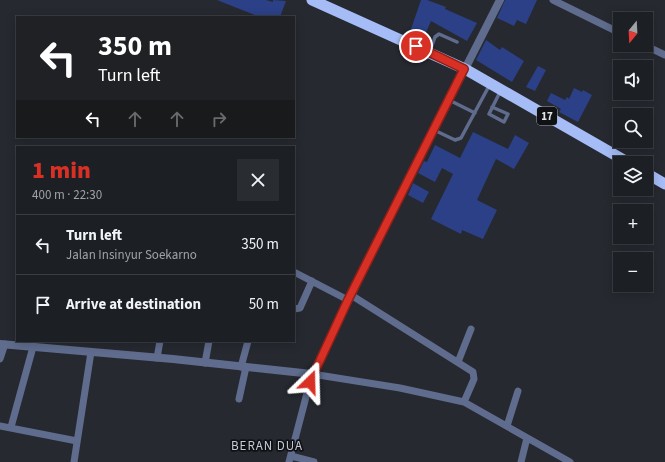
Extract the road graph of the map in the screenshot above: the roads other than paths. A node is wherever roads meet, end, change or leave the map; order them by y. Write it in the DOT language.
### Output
graph roads {
  1 [pos="312,0"];
  2 [pos="500,0"];
  3 [pos="553,0"];
  4 [pos="613,30"];
  5 [pos="457,42"];
  6 [pos="653,49"];
  7 [pos="429,52"];
  8 [pos="665,55"];
  9 [pos="464,69"];
  10 [pos="491,83"];
  11 [pos="501,89"];
  12 [pos="448,100"];
  13 [pos="492,106"];
  14 [pos="475,113"];
  15 [pos="433,130"];
  16 [pos="617,156"];
  17 [pos="653,177"];
  18 [pos="665,184"];
  19 [pos="295,272"];
  20 [pos="312,281"];
  21 [pos="349,298"];
  22 [pos="295,309"];
  23 [pos="472,329"];
  24 [pos="160,342"];
  25 [pos="209,342"];
  26 [pos="248,342"];
  27 [pos="2,344"];
  28 [pos="32,347"];
  29 [pos="91,352"];
  30 [pos="157,358"];
  31 [pos="0,359"];
  32 [pos="458,362"];
  33 [pos="205,363"];
  34 [pos="244,367"];
  35 [pos="312,374"];
  36 [pos="518,391"];
  37 [pos="239,399"];
  38 [pos="464,402"];
  39 [pos="0,426"];
  40 [pos="507,426"];
  41 [pos="11,427"];
  42 [pos="527,438"];
  43 [pos="77,441"];
  44 [pos="290,459"];
  45 [pos="74,462"];
  46 [pos="314,462"];
  47 [pos="521,462"];
  48 [pos="570,462"];
  1 -- 7 [label="highway, 17"];
  2 -- 9 [label="street"];
  3 -- 4 [label="street"];
  5 -- 7 [label="lane"];
  6 -- 8 [label="street"];
  7 -- 9 [label="highway, 17"];
  9 -- 10 [label="highway, 17"];
  9 -- 12 [label="street"];
  10 -- 11 [label="highway, 17"];
  10 -- 14 [label="lane"];
  11 -- 13 [label="lane"];
  11 -- 16 [label="highway, 17"];
  12 -- 14 [label="lane"];
  12 -- 15 [label="street"];
  13 -- 13 [label="lane"];
  14 -- 15 [label="lane"];
  15 -- 21 [label="street"];
  17 -- 18 [label="highway"];
  19 -- 20 [label="street"];
  20 -- 21 [label="street"];
  20 -- 22 [label="street"];
  21 -- 32 [label="street"];
  21 -- 35 [label="street"];
  23 -- 32 [label="street"];
  24 -- 30 [label="street"];
  25 -- 33 [label="street"];
  26 -- 34 [label="street"];
  27 -- 28 [label="street"];
  27 -- 31 [label="street"];
  28 -- 29 [label="street"];
  28 -- 41 [label="street"];
  29 -- 30 [label="street"];
  29 -- 43 [label="street"];
  30 -- 33 [label="street"];
  32 -- 38 [label="street"];
  33 -- 34 [label="street"];
  34 -- 35 [label="street"];
  34 -- 37 [label="street"];
  35 -- 38 [label="street"];
  35 -- 44 [label="street"];
  36 -- 40 [label="street"];
  38 -- 40 [label="street"];
  39 -- 41 [label="street"];
  40 -- 42 [label="street"];
  41 -- 43 [label="street"];
  42 -- 47 [label="street"];
  42 -- 48 [label="street"];
  43 -- 45 [label="street"];
  44 -- 46 [label="street"];
}
